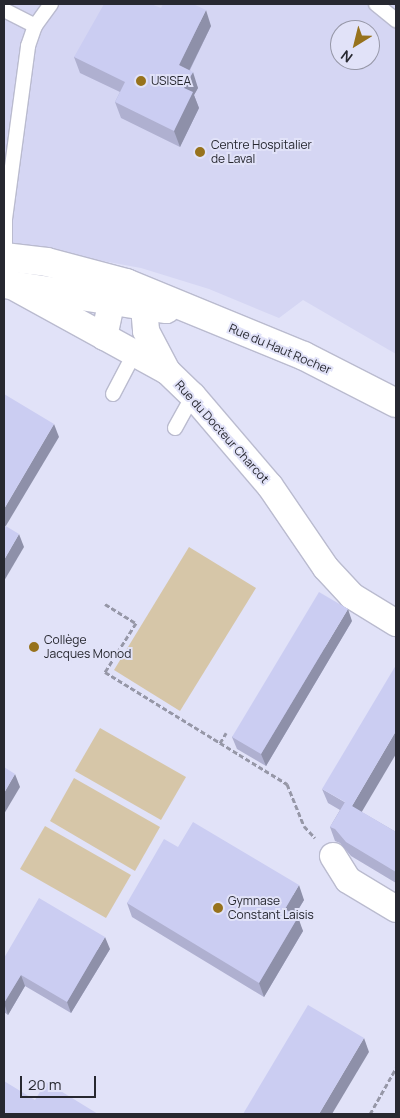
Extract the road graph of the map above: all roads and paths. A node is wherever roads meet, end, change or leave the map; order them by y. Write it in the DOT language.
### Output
graph roads {
  1 [pos="51,4"];
  2 [pos="376,4"];
  3 [pos="4,10"];
  4 [pos="396,20"];
  5 [pos="35,26"];
  6 [pos="4,257"];
  7 [pos="6,284"];
  8 [pos="119,293"];
  9 [pos="190,311"];
  10 [pos="141,331"];
  11 [pos="104,337"];
  12 [pos="113,394"];
  13 [pos="193,396"];
  14 [pos="396,404"];
  15 [pos="175,428"];
  16 [pos="105,604"];
  17 [pos="396,623"];
  18 [pos="226,733"];
  19 [pos="220,743"];
  20 [pos="333,856"];
  21 [pos="396,909"];
  22 [pos="396,1068"];
  23 [pos="370,1114"];
  1 -- 5 [label="lane"];
  2 -- 4 [label="lane"];
  3 -- 5 [label="lane"];
  5 -- 6 [label="lane"];
  6 -- 7 [label="lane"];
  6 -- 8 [label="street, Rue du Haut Rocher"];
  7 -- 8 [label="street, Rue du Haut Rocher"];
  7 -- 11 [label="street"];
  8 -- 9 [label="street, Rue du Haut Rocher"];
  8 -- 10 [label="street, Rue du Haut Rocher"];
  8 -- 11 [label="street"];
  9 -- 10 [label="street, Rue du Haut Rocher"];
  9 -- 14 [label="street, Rue du Haut Rocher"];
  10 -- 11 [label="street"];
  10 -- 12 [label="lane"];
  10 -- 13 [label="street, Rue du Docteur Charcot"];
  13 -- 15 [label="lane"];
  13 -- 17 [label="street, Rue du Docteur Charcot"];
  16 -- 19 [label="path"];
  18 -- 19 [label="path"];
  19 -- 20 [label="path"];
  20 -- 21 [label="street"];
  22 -- 23 [label="path"];
}
